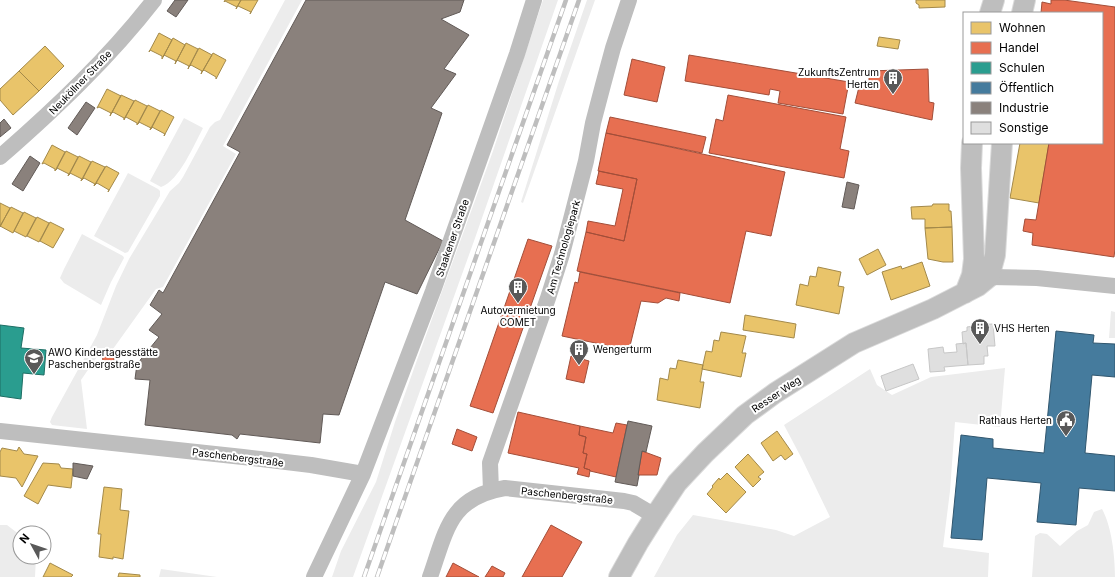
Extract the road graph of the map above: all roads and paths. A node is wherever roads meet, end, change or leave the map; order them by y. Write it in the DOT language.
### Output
graph roads {
  1 [pos="154,0"];
  2 [pos="534,0"];
  3 [pos="629,0"];
  4 [pos="994,0"];
  5 [pos="1025,0"];
  6 [pos="990,12"];
  7 [pos="1022,12"];
  8 [pos="972,144"];
  9 [pos="1002,144"];
  10 [pos="0,157"];
  11 [pos="989,277"];
  12 [pos="1115,286"];
  13 [pos="965,293"];
  14 [pos="0,431"];
  15 [pos="363,474"];
  16 [pos="491,491"];
  17 [pos="655,516"];
  18 [pos="314,577"];
  19 [pos="430,577"];
  20 [pos="619,577"];
  1 -- 10 [label="street, Neuköllner Straße"];
  2 -- 15 [label="street, Staakener Straße"];
  3 -- 16 [label="street, Am Technologiepark"];
  4 -- 6 [label="main road"];
  5 -- 7 [label="main road"];
  8 -- 13 [label="main road"];
  9 -- 11 [label="main road"];
  11 -- 12 [label="street"];
  11 -- 13 [label="main road, Resser Weg"];
  13 -- 17 [label="main road, Resser Weg"];
  14 -- 15 [label="street, Paschenbergstraße"];
  15 -- 18 [label="street"];
  16 -- 17 [label="street, Paschenbergstraße"];
  16 -- 19 [label="street, Paschenbergstraße"];
  17 -- 20 [label="main road, Resser Weg"];
}
